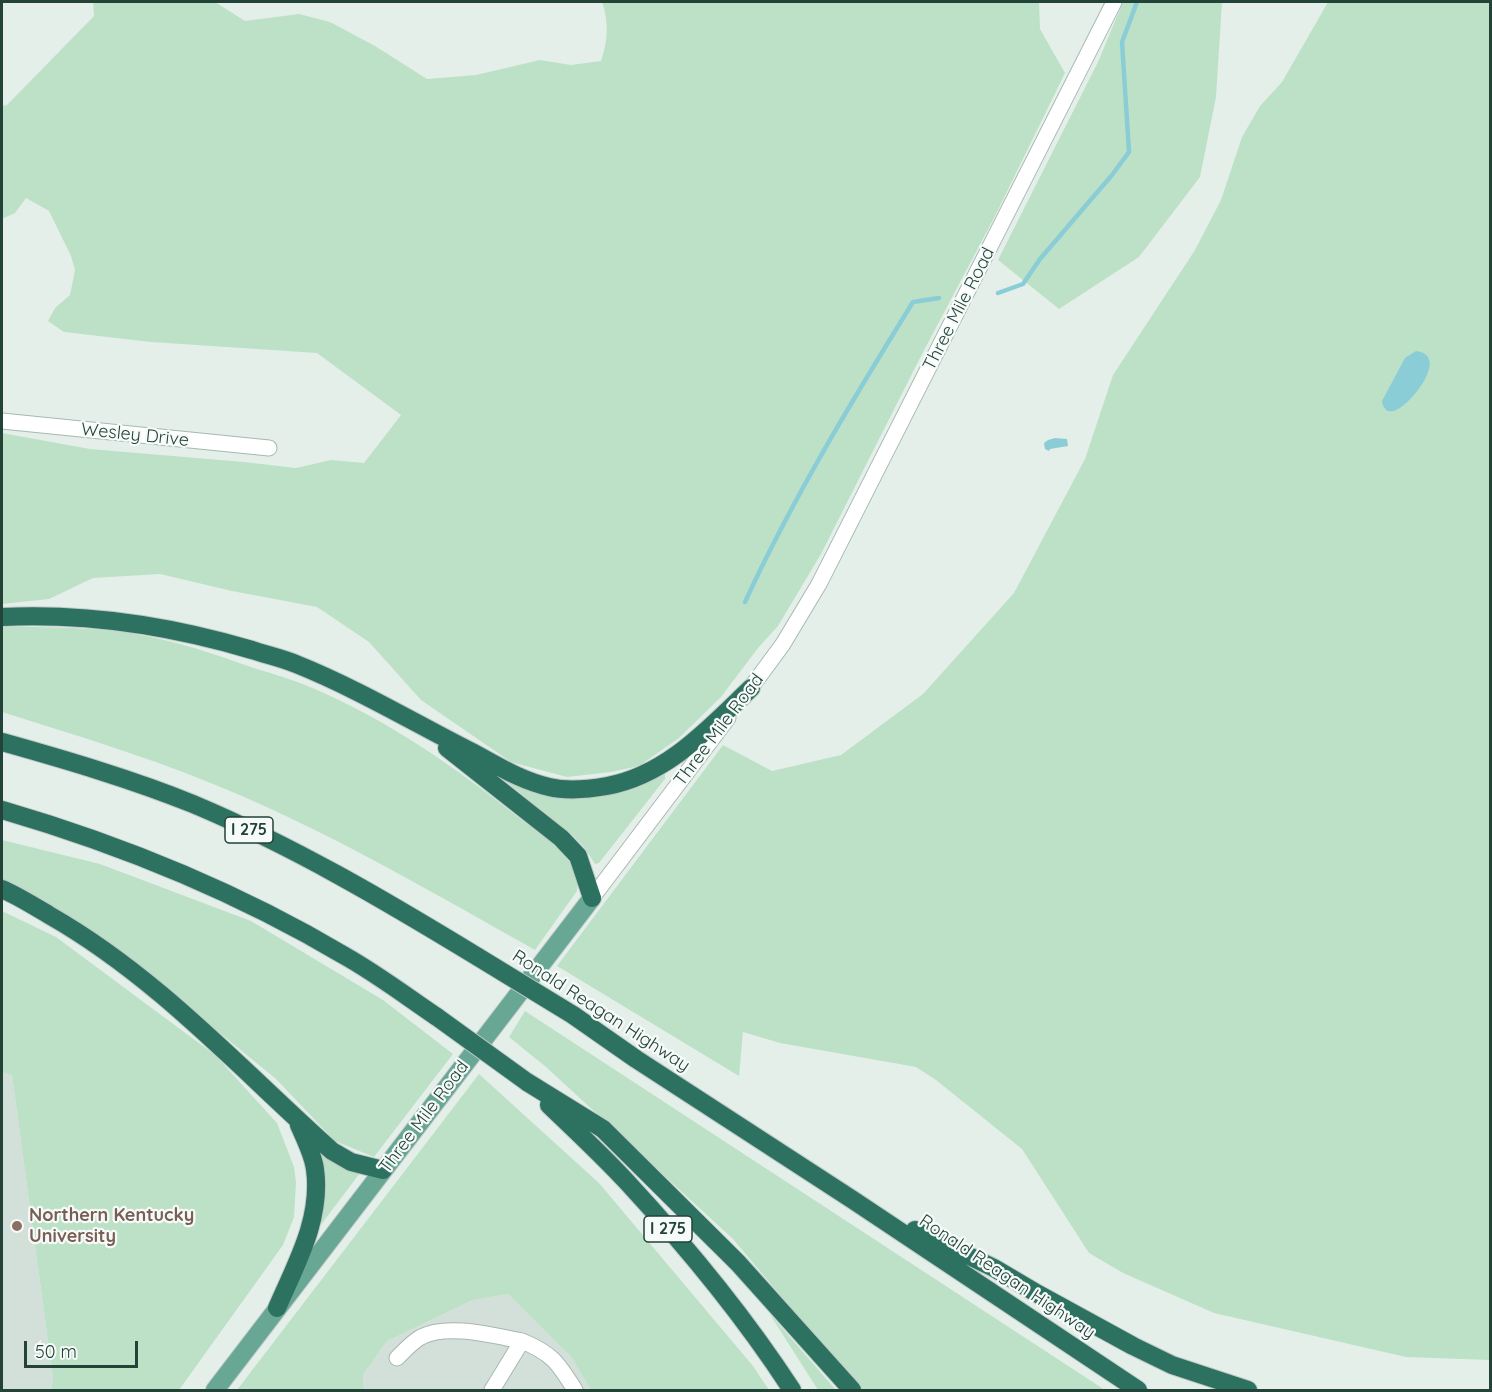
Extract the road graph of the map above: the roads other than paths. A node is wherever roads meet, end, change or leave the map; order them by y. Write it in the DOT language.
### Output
graph roads {
  1 [pos="1114,2"];
  2 [pos="2,422"];
  3 [pos="269,448"];
  4 [pos="2,617"];
  5 [pos="751,688"];
  6 [pos="426,728"];
  7 [pos="2,742"];
  8 [pos="2,810"];
  9 [pos="2,889"];
  10 [pos="592,898"];
  11 [pos="527,1082"];
  12 [pos="296,1118"];
  13 [pos="383,1170"];
  14 [pos="853,1200"];
  15 [pos="277,1308"];
  16 [pos="522,1341"];
  17 [pos="396,1358"];
  18 [pos="215,1390"];
  19 [pos="492,1390"];
  20 [pos="575,1390"];
  21 [pos="792,1390"];
  22 [pos="852,1390"];
  23 [pos="1138,1390"];
  24 [pos="1248,1390"];
  1 -- 5 [label="street, Three Mile Road"];
  2 -- 3 [label="street, Wesley Drive"];
  4 -- 6 [label="highway"];
  5 -- 6 [label="highway"];
  5 -- 10 [label="street, Three Mile Road"];
  6 -- 10 [label="highway"];
  7 -- 14 [label="highway, Ronald Reagan Highway / I 275, bridge"];
  8 -- 11 [label="highway, I 275, bridge"];
  9 -- 12 [label="highway"];
  10 -- 13 [label="main road, Three Mile Road"];
  11 -- 21 [label="highway, I 275"];
  11 -- 22 [label="highway"];
  12 -- 13 [label="highway"];
  12 -- 15 [label="highway"];
  13 -- 15 [label="main road, Three Mile Road"];
  14 -- 23 [label="highway, Ronald Reagan Highway / I 275"];
  14 -- 24 [label="highway"];
  15 -- 18 [label="main road, Three Mile Road"];
  16 -- 17 [label="street"];
  16 -- 19 [label="street"];
  16 -- 20 [label="street"];
}
